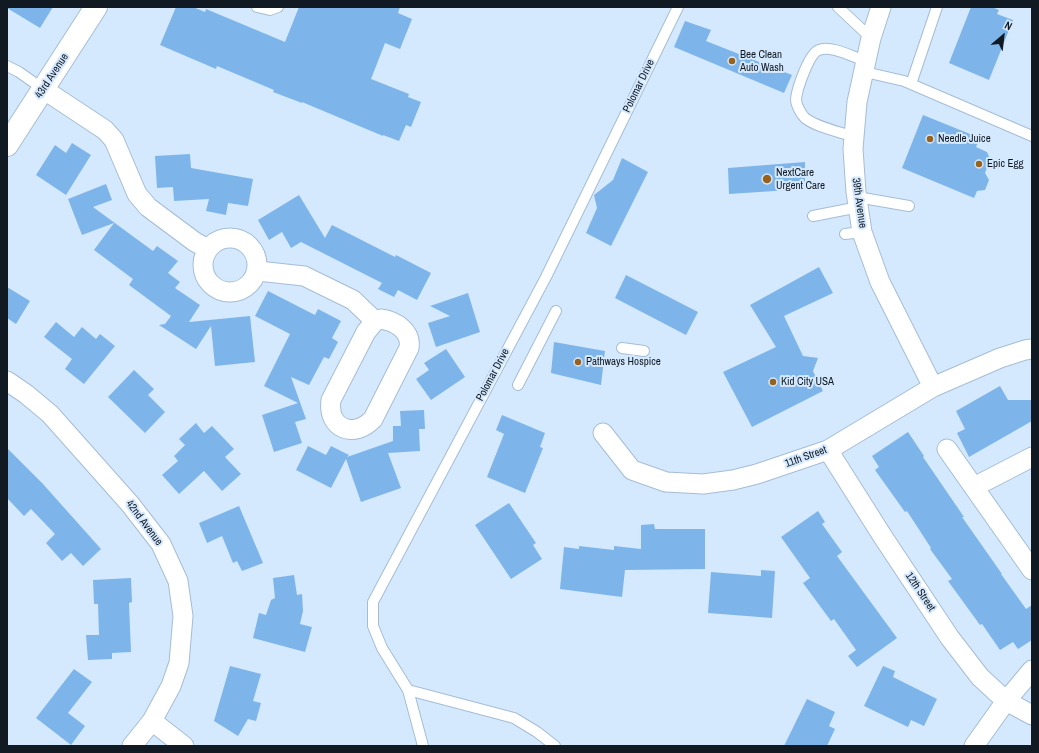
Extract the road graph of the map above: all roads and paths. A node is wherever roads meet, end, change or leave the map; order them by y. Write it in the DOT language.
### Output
graph roads {
  1 [pos="96,7"];
  2 [pos="258,7"];
  3 [pos="278,7"];
  4 [pos="678,7"];
  5 [pos="838,7"];
  6 [pos="882,7"];
  7 [pos="937,7"];
  8 [pos="871,38"];
  9 [pos="7,66"];
  10 [pos="865,67"];
  11 [pos="911,84"];
  12 [pos="43,89"];
  13 [pos="1032,136"];
  14 [pos="854,137"];
  15 [pos="7,145"];
  16 [pos="858,202"];
  17 [pos="909,206"];
  18 [pos="813,216"];
  19 [pos="208,249"];
  20 [pos="258,271"];
  21 [pos="556,311"];
  22 [pos="374,320"];
  23 [pos="622,348"];
  24 [pos="1032,349"];
  25 [pos="644,351"];
  26 [pos="7,382"];
  27 [pos="518,385"];
  28 [pos="933,387"];
  29 [pos="603,433"];
  30 [pos="947,449"];
  31 [pos="828,450"];
  32 [pos="1032,457"];
  33 [pos="974,487"];
  34 [pos="1032,570"];
  35 [pos="1032,670"];
  36 [pos="408,690"];
  37 [pos="1006,701"];
  38 [pos="1032,715"];
  39 [pos="152,721"];
  40 [pos="132,746"];
  41 [pos="184,746"];
  42 [pos="423,746"];
  43 [pos="555,746"];
  44 [pos="974,746"];
  1 -- 12 [label="street, 43rd Avenue"];
  2 -- 3 [label="lane"];
  4 -- 36 [label="lane, Polomar Drive"];
  5 -- 8 [label="lane"];
  6 -- 8 [label="street, 39th Avenue"];
  7 -- 11 [label="lane"];
  8 -- 10 [label="street, 39th Avenue"];
  9 -- 12 [label="lane"];
  10 -- 11 [label="lane"];
  10 -- 14 [label="street, 39th Avenue"];
  10 -- 14 [label="lane"];
  11 -- 13 [label="lane"];
  12 -- 15 [label="street, 43rd Avenue"];
  12 -- 19 [label="street"];
  14 -- 16 [label="street, 39th Avenue"];
  16 -- 17 [label="lane"];
  16 -- 18 [label="lane"];
  16 -- 28 [label="street, 39th Avenue"];
  19 -- 20 [label="street"];
  19 -- 20 [label="street"];
  20 -- 22 [label="street"];
  21 -- 27 [label="lane"];
  22 -- 22 [label="street"];
  23 -- 25 [label="lane"];
  24 -- 28 [label="street, 11th Street"];
  26 -- 39 [label="street, 42nd Avenue"];
  28 -- 31 [label="street, 11th Street"];
  29 -- 31 [label="street, 11th Street"];
  30 -- 33 [label="street"];
  31 -- 37 [label="street, 12th Street"];
  32 -- 33 [label="street"];
  33 -- 34 [label="street"];
  35 -- 37 [label="street"];
  36 -- 42 [label="lane, Polomar Drive"];
  36 -- 43 [label="lane"];
  37 -- 38 [label="street, 12th Street"];
  37 -- 44 [label="street"];
  39 -- 40 [label="street, 42nd Avenue"];
  39 -- 41 [label="street"];
}
